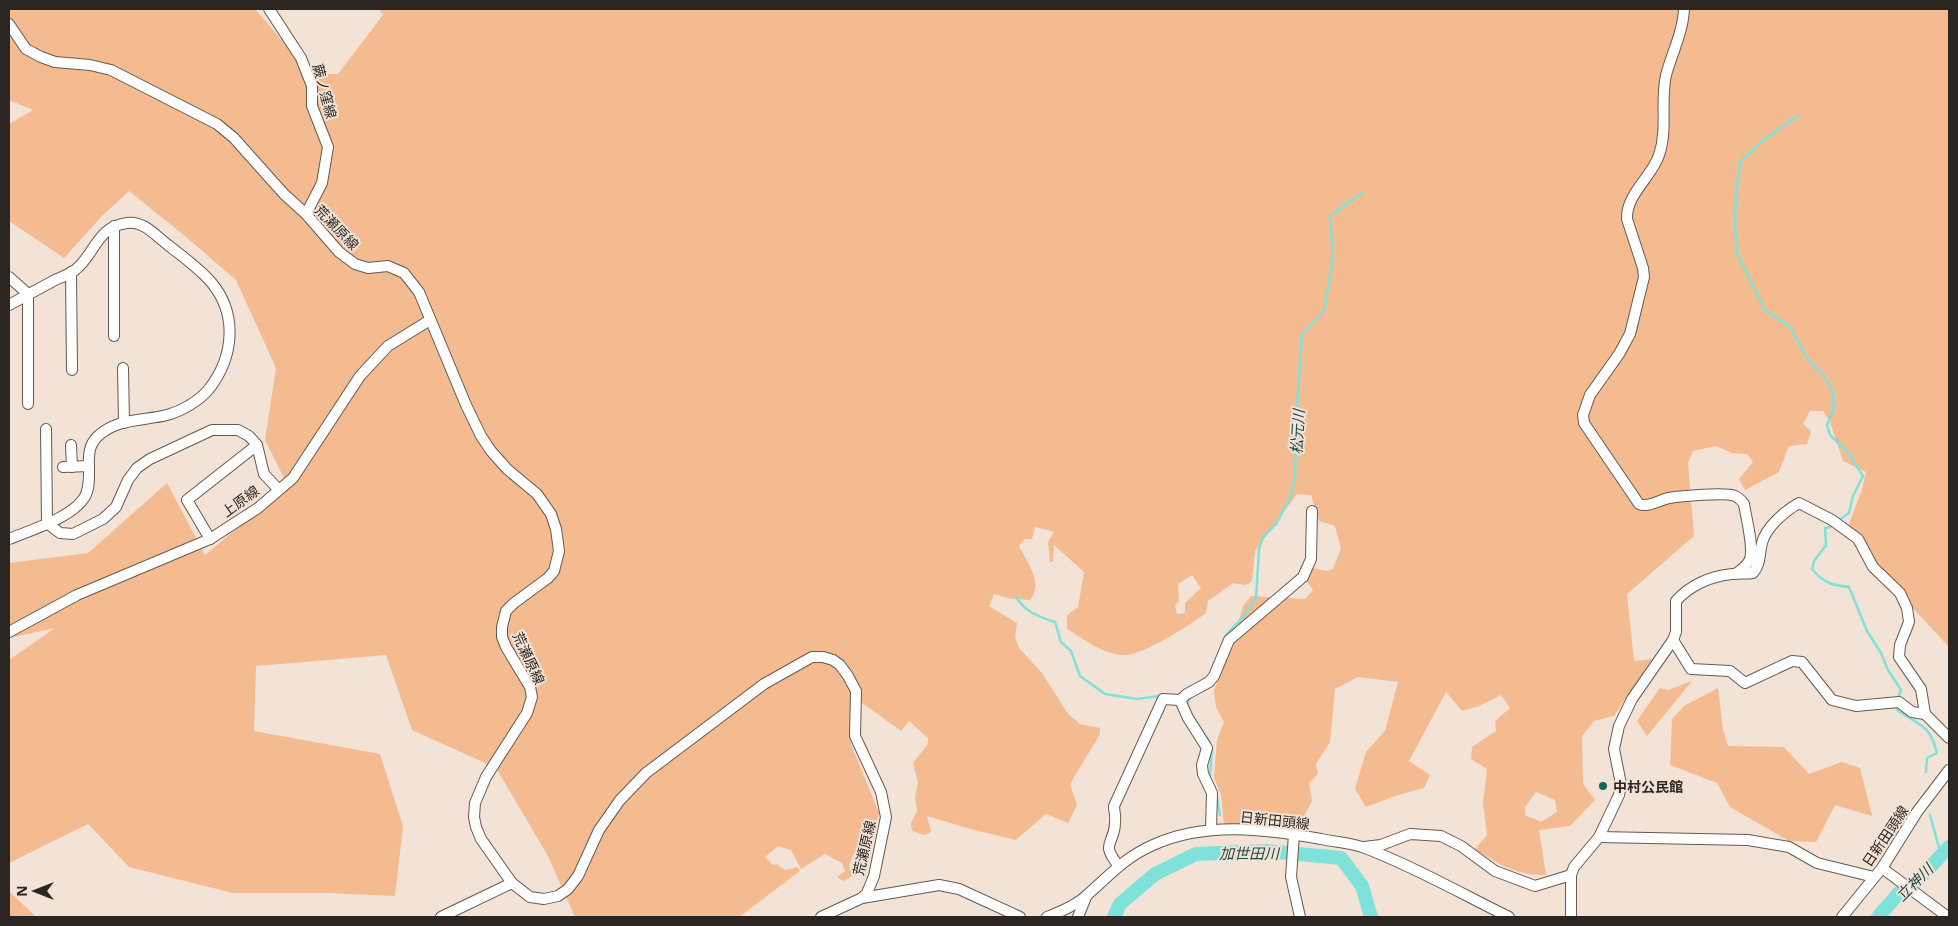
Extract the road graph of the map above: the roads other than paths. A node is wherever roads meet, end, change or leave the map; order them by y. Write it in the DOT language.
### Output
graph roads {
  1 [pos="269,9"];
  2 [pos="1684,9"];
  3 [pos="9,24"];
  4 [pos="306,214"];
  5 [pos="114,226"];
  6 [pos="71,272"];
  7 [pos="9,277"];
  8 [pos="28,294"];
  9 [pos="9,305"];
  10 [pos="430,320"];
  11 [pos="114,336"];
  12 [pos="123,368"];
  13 [pos="72,370"];
  14 [pos="28,404"];
  15 [pos="124,422"];
  16 [pos="46,429"];
  17 [pos="71,445"];
  18 [pos="257,445"];
  19 [pos="89,466"];
  20 [pos="278,489"];
  21 [pos="1312,511"];
  22 [pos="47,523"];
  23 [pos="210,538"];
  24 [pos="9,539"];
  25 [pos="1737,573"];
  26 [pos="9,632"];
  27 [pos="1673,640"];
  28 [pos="1180,700"];
  29 [pos="1925,714"];
  30 [pos="1949,738"];
  31 [pos="1949,770"];
  32 [pos="1212,830"];
  33 [pos="1294,836"];
  34 [pos="1599,837"];
  35 [pos="1363,847"];
  36 [pos="1119,866"];
  37 [pos="1886,870"];
  38 [pos="1571,875"];
  39 [pos="1874,877"];
  40 [pos="512,883"];
  41 [pos="1086,897"];
  42 [pos="862,898"];
  43 [pos="442,917"];
  44 [pos="820,917"];
  45 [pos="1020,917"];
  46 [pos="1047,917"];
  47 [pos="1078,917"];
  48 [pos="1300,917"];
  49 [pos="1509,917"];
  50 [pos="1571,917"];
  51 [pos="1842,917"];
  52 [pos="1948,917"];
  1 -- 4 [label="street, 蕨ノ窪線"];
  2 -- 25 [label="street"];
  3 -- 4 [label="street, 荒瀬原線"];
  4 -- 10 [label="street, 荒瀬原線"];
  5 -- 6 [label="street"];
  5 -- 11 [label="street"];
  5 -- 15 [label="street"];
  6 -- 8 [label="street"];
  6 -- 13 [label="street"];
  7 -- 8 [label="street"];
  8 -- 9 [label="street"];
  8 -- 14 [label="street"];
  10 -- 20 [label="street, 上原線"];
  10 -- 40 [label="street, 荒瀬原線"];
  12 -- 15 [label="street"];
  15 -- 19 [label="street"];
  16 -- 22 [label="street"];
  17 -- 19 [label="street"];
  18 -- 20 [label="street"];
  18 -- 22 [label="street"];
  18 -- 23 [label="street"];
  19 -- 22 [label="street"];
  20 -- 23 [label="street, 上原線"];
  21 -- 28 [label="street"];
  22 -- 24 [label="street"];
  23 -- 26 [label="street, 上原線"];
  25 -- 27 [label="street"];
  25 -- 29 [label="street"];
  27 -- 29 [label="street"];
  27 -- 34 [label="street"];
  28 -- 32 [label="street"];
  28 -- 36 [label="street"];
  29 -- 30 [label="street"];
  31 -- 37 [label="street, 日新田頭線"];
  32 -- 33 [label="street, 日新田頭線"];
  32 -- 36 [label="street, 日新田頭線"];
  33 -- 35 [label="street, 日新田頭線"];
  33 -- 48 [label="street"];
  34 -- 38 [label="street"];
  34 -- 39 [label="street"];
  35 -- 38 [label="street"];
  35 -- 49 [label="street, 日新田頭線"];
  36 -- 41 [label="street, 日新田頭線"];
  37 -- 39 [label="street, 日新田頭線"];
  37 -- 52 [label="street"];
  38 -- 50 [label="street"];
  39 -- 51 [label="street, 日新田頭線"];
  40 -- 42 [label="street, 荒瀬原線"];
  40 -- 43 [label="street"];
  41 -- 46 [label="street, 日新田頭線"];
  41 -- 47 [label="street"];
  42 -- 44 [label="street"];
  42 -- 45 [label="street"];
}
